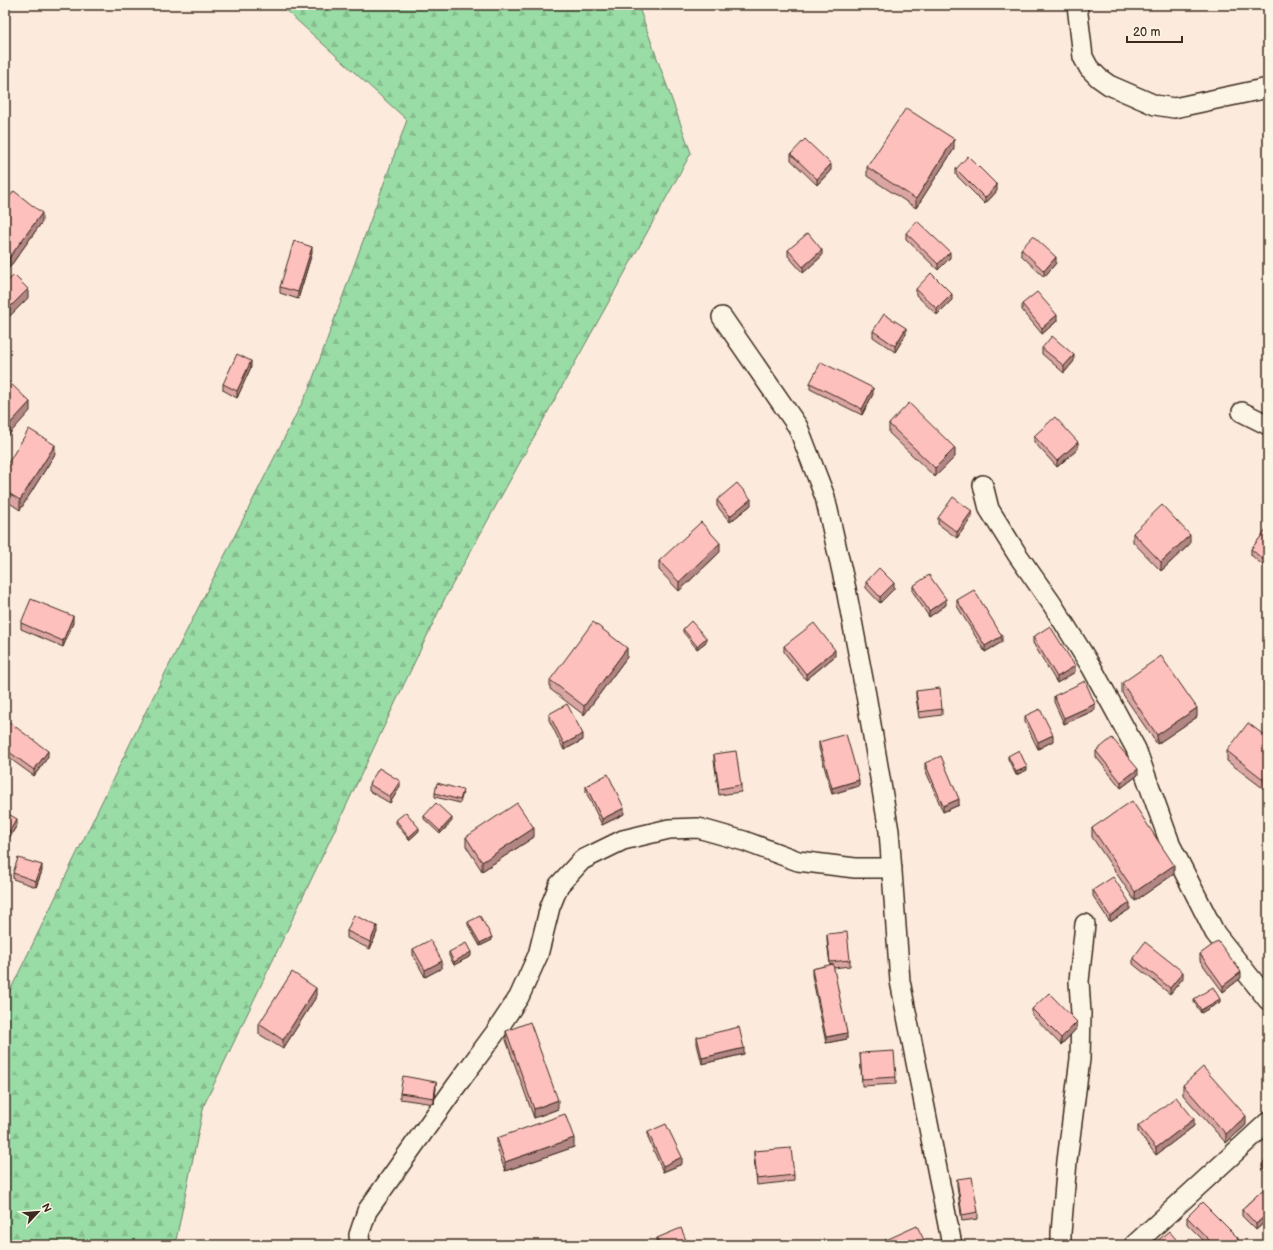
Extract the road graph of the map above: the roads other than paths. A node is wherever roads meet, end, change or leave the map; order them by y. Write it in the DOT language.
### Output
graph roads {
  1 [pos="1077,5"];
  2 [pos="1268,88"];
  3 [pos="722,316"];
  4 [pos="1242,412"];
  5 [pos="1268,425"];
  6 [pos="983,485"];
  7 [pos="892,868"];
  8 [pos="1085,924"];
  9 [pos="1268,1000"];
  10 [pos="1268,1122"];
  11 [pos="360,1245"];
  12 [pos="952,1245"];
  13 [pos="1061,1245"];
  14 [pos="1134,1245"];
  1 -- 2 [label="street"];
  3 -- 7 [label="street"];
  4 -- 5 [label="street"];
  6 -- 9 [label="street"];
  7 -- 11 [label="street"];
  7 -- 12 [label="street"];
  8 -- 13 [label="street"];
  10 -- 14 [label="street"];
}
